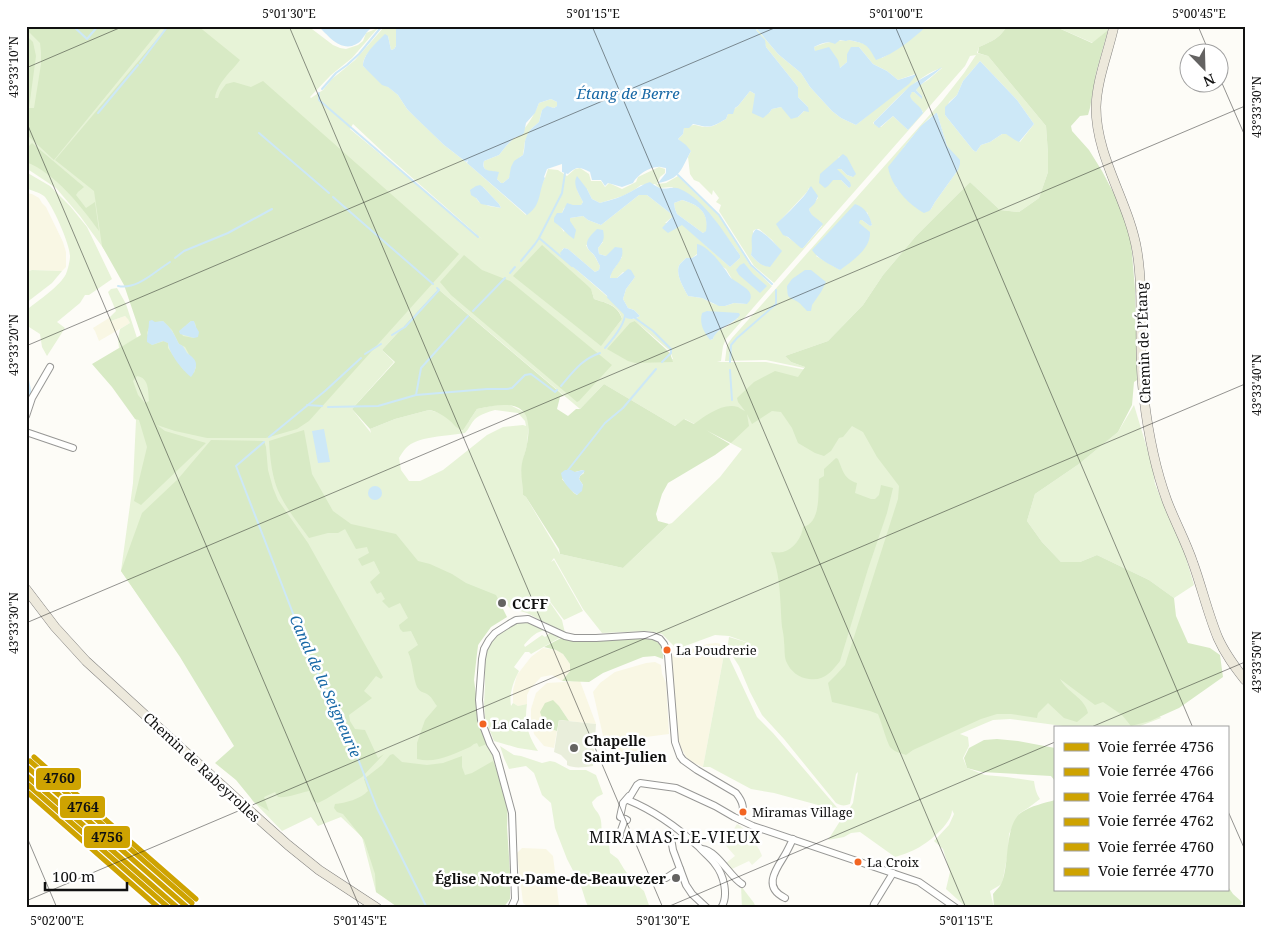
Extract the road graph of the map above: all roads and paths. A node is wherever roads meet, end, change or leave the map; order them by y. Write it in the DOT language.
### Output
graph roads {
  1 [pos="1114,26"];
  2 [pos="50,367"];
  3 [pos="26,416"];
  4 [pos="26,432"];
  5 [pos="73,448"];
  6 [pos="26,589"];
  7 [pos="1245,680"];
  8 [pos="633,791"];
  9 [pos="741,820"];
  10 [pos="620,836"];
  11 [pos="671,838"];
  12 [pos="793,839"];
  13 [pos="701,849"];
  14 [pos="680,869"];
  15 [pos="893,873"];
  16 [pos="653,880"];
  17 [pos="742,884"];
  18 [pos="785,898"];
  19 [pos="377,908"];
  20 [pos="511,908"];
  21 [pos="707,908"];
  22 [pos="721,908"];
  23 [pos="873,908"];
  24 [pos="956,908"];
  1 -- 7 [label="main road, Chemin de l’Étang"];
  2 -- 3 [label="street"];
  4 -- 5 [label="street"];
  6 -- 19 [label="main road, Chemin de Rabeyrolles"];
  8 -- 9 [label="street"];
  8 -- 10 [label="street"];
  8 -- 13 [label="street"];
  9 -- 12 [label="street"];
  9 -- 20 [label="street"];
  11 -- 14 [label="street"];
  12 -- 15 [label="street"];
  12 -- 18 [label="street"];
  13 -- 17 [label="street"];
  13 -- 22 [label="street"];
  14 -- 16 [label="street"];
  14 -- 21 [label="street"];
  15 -- 23 [label="street"];
  15 -- 24 [label="street"];
}
